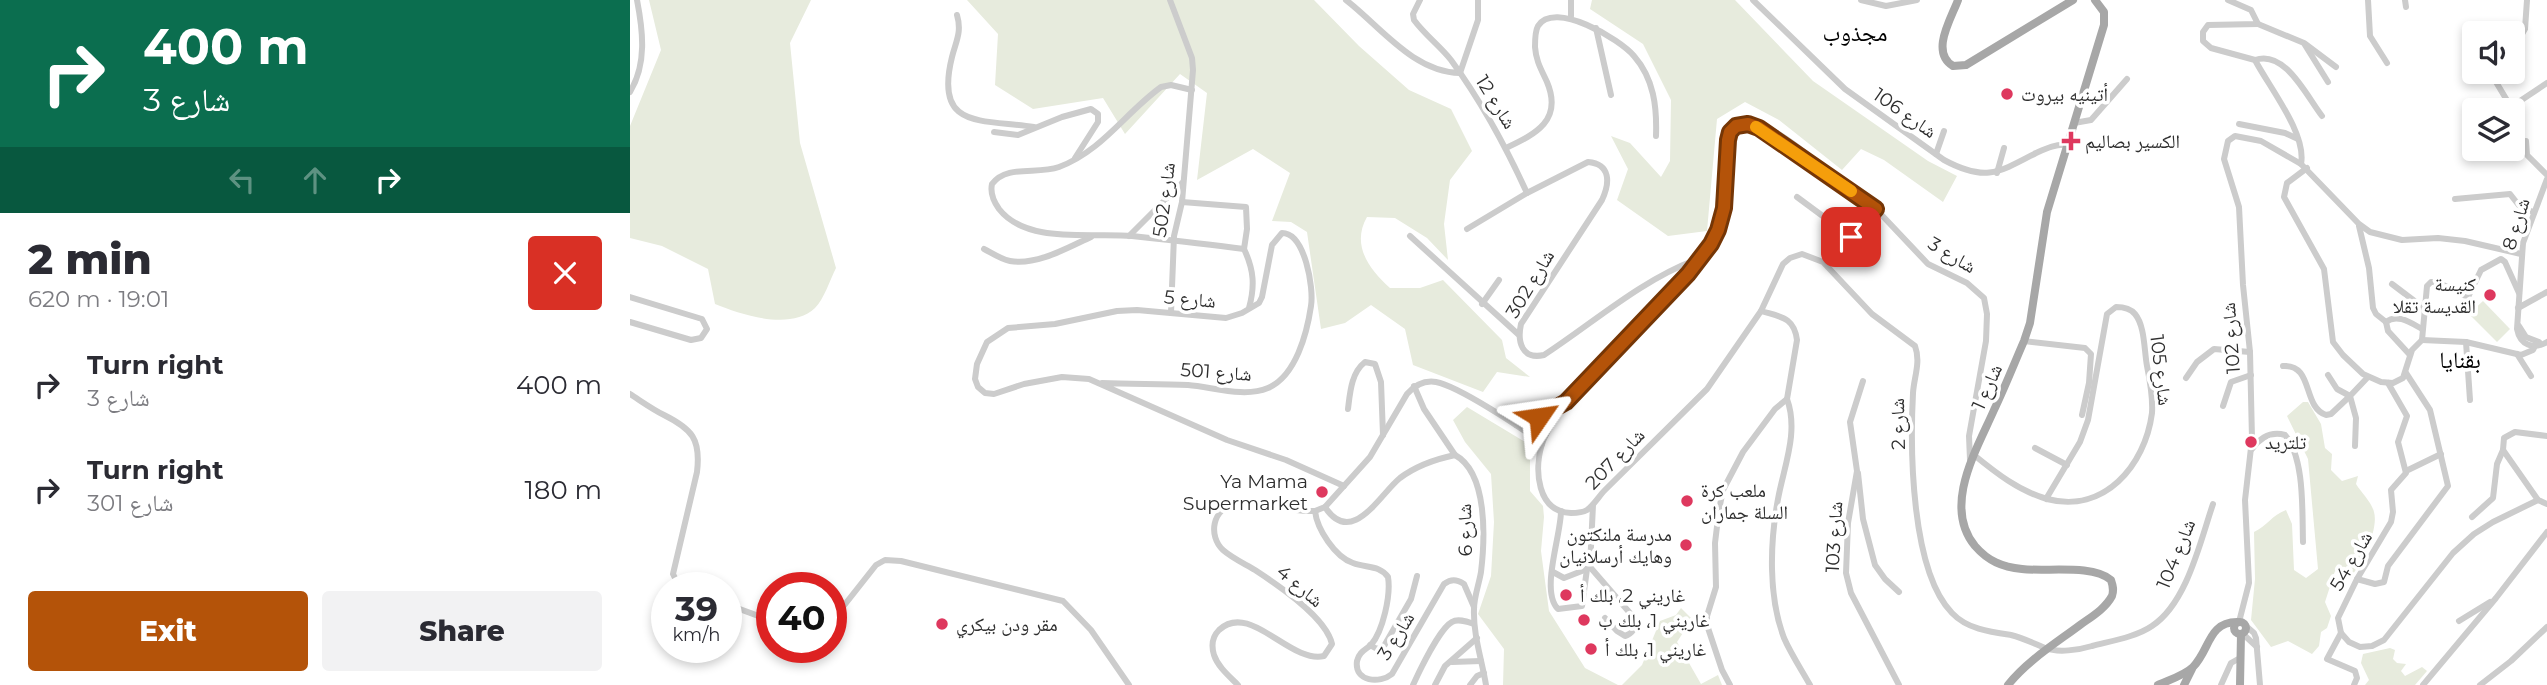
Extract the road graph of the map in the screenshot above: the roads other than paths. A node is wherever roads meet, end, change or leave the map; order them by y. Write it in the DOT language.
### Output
graph roads {
  1 [pos="637,0"];
  2 [pos="1170,0"];
  3 [pos="1346,0"];
  4 [pos="1420,0"];
  5 [pos="1478,0"];
  6 [pos="1571,0"];
  7 [pos="1753,0"];
  8 [pos="1861,0"];
  9 [pos="1917,0"];
  10 [pos="1958,0"];
  11 [pos="2073,0"];
  12 [pos="2095,0"];
  13 [pos="2228,0"];
  14 [pos="2368,0"];
  15 [pos="2527,0"];
  16 [pos="957,15"];
  17 [pos="1571,16"];
  18 [pos="2258,24"];
  19 [pos="1596,28"];
  20 [pos="2525,29"];
  21 [pos="2304,43"];
  22 [pos="2255,60"];
  23 [pos="2386,62"];
  24 [pos="2336,68"];
  25 [pos="1460,73"];
  26 [pos="2127,79"];
  27 [pos="2328,82"];
  28 [pos="2547,83"];
  29 [pos="2497,84"];
  30 [pos="1192,90"];
  31 [pos="630,92"];
  32 [pos="1611,95"];
  33 [pos="2322,116"];
  34 [pos="2074,123"];
  35 [pos="2239,124"];
  36 [pos="1034,127"];
  37 [pos="1944,131"];
  38 [pos="994,132"];
  39 [pos="1656,136"];
  40 [pos="2300,140"];
  41 [pos="2526,141"];
  42 [pos="2067,145"];
  43 [pos="2004,148"];
  44 [pos="1506,149"];
  45 [pos="1936,153"];
  46 [pos="1074,160"];
  47 [pos="2304,166"];
  48 [pos="1997,173"];
  49 [pos="2547,177"];
  50 [pos="1182,183"];
  51 [pos="1527,193"];
  52 [pos="2544,196"];
  53 [pos="1797,197"];
  54 [pos="2455,199"];
  55 [pos="1182,202"];
  56 [pos="1876,209"];
  57 [pos="2534,212"];
  58 [pos="2359,224"];
  59 [pos="1467,229"];
  60 [pos="1092,236"];
  61 [pos="1129,236"];
  62 [pos="1410,236"];
  63 [pos="1174,242"];
  64 [pos="984,249"];
  65 [pos="1244,249"];
  66 [pos="2521,254"];
  67 [pos="1697,259"];
  68 [pos="1499,280"];
  69 [pos="2392,284"];
  70 [pos="2547,292"];
  71 [pos="2519,293"];
  72 [pos="630,297"];
  73 [pos="1482,304"];
  74 [pos="2518,308"];
  75 [pos="1249,309"];
  76 [pos="2425,309"];
  77 [pos="1761,311"];
  78 [pos="1171,313"];
  79 [pos="630,322"];
  80 [pos="2386,322"];
  81 [pos="2422,329"];
  82 [pos="1519,335"];
  83 [pos="2422,340"];
  84 [pos="2024,341"];
  85 [pos="2547,341"];
  86 [pos="2466,342"];
  87 [pos="2535,346"];
  88 [pos="2250,352"];
  89 [pos="2517,354"];
  90 [pos="2410,355"];
  91 [pos="2283,366"];
  92 [pos="2406,373"];
  93 [pos="2251,375"];
  94 [pos="2328,375"];
  95 [pos="2531,376"];
  96 [pos="2368,377"];
  97 [pos="2186,378"];
  98 [pos="1863,381"];
  99 [pos="1102,383"];
  100 [pos="2388,383"];
  101 [pos="1414,386"];
  102 [pos="630,394"];
  103 [pos="2350,396"];
  104 [pos="1787,399"];
  105 [pos="2470,400"];
  106 [pos="1566,402"];
  107 [pos="2223,406"];
  108 [pos="1348,410"];
  109 [pos="2082,415"];
  110 [pos="1516,425"];
  111 [pos="2547,436"];
  112 [pos="1383,437"];
  113 [pos="1542,444"];
  114 [pos="2355,446"];
  115 [pos="2035,448"];
  116 [pos="2250,450"];
  117 [pos="2503,450"];
  118 [pos="2441,454"];
  119 [pos="1455,455"];
  120 [pos="1972,459"];
  121 [pos="2067,465"];
  122 [pos="1857,471"];
  123 [pos="2406,471"];
  124 [pos="1344,486"];
  125 [pos="2046,499"];
  126 [pos="2538,500"];
  127 [pos="2213,504"];
  128 [pos="2547,504"];
  129 [pos="1593,505"];
  130 [pos="1325,507"];
  131 [pos="1315,511"];
  132 [pos="1561,511"];
  133 [pos="2472,517"];
  134 [pos="2547,532"];
  135 [pos="2303,542"];
  136 [pos="1588,566"];
  137 [pos="673,572"];
  138 [pos="1553,572"];
  139 [pos="1416,576"];
  140 [pos="2357,579"];
  141 [pos="1899,592"];
  142 [pos="2496,598"];
  143 [pos="847,602"];
  144 [pos="1474,607"];
  145 [pos="1605,618"];
  146 [pos="2459,621"];
  147 [pos="1474,624"];
  148 [pos="2547,627"];
  149 [pos="2240,629"];
  150 [pos="2341,633"];
  151 [pos="1477,638"];
  152 [pos="1370,645"];
  153 [pos="2048,649"];
  154 [pos="2240,657"];
  155 [pos="1482,661"];
  156 [pos="1452,662"];
  157 [pos="2193,667"];
  158 [pos="1484,673"];
  159 [pos="2163,684"];
  160 [pos="1129,685"];
  161 [pos="1238,685"];
  162 [pos="1413,685"];
  163 [pos="1435,685"];
  164 [pos="1470,685"];
  165 [pos="1486,685"];
  166 [pos="1730,685"];
  167 [pos="1810,685"];
  168 [pos="1899,685"];
  169 [pos="2008,685"];
  170 [pos="2184,685"];
  171 [pos="2221,685"];
  172 [pos="2240,685"];
  173 [pos="2260,685"];
  174 [pos="2354,685"];
  175 [pos="2423,685"];
  176 [pos="2480,685"];
  1 -- 31 [label="street"];
  2 -- 30 [label="street"];
  3 -- 25 [label="street, شارع 12"];
  4 -- 25 [label="street, شارع 12"];
  5 -- 25 [label="street"];
  6 -- 17 [label="street"];
  7 -- 45 [label="street, شارع 106"];
  8 -- 9 [label="street"];
  10 -- 11 [label="main road"];
  12 -- 34 [label="main road, شارع 1"];
  13 -- 18 [label="street"];
  14 -- 23 [label="street"];
  15 -- 20 [label="street"];
  16 -- 36 [label="street"];
  17 -- 19 [label="street"];
  17 -- 44 [label="street"];
  18 -- 21 [label="street"];
  18 -- 22 [label="street"];
  19 -- 32 [label="street"];
  19 -- 39 [label="street"];
  21 -- 24 [label="street"];
  21 -- 27 [label="street"];
  22 -- 33 [label="street"];
  22 -- 40 [label="street"];
  25 -- 44 [label="street, شارع 12"];
  26 -- 34 [label="street"];
  28 -- 29 [label="street"];
  30 -- 46 [label="street"];
  30 -- 50 [label="street, شارع 502"];
  34 -- 42 [label="main road, شارع 1"];
  35 -- 40 [label="street"];
  36 -- 38 [label="street"];
  36 -- 46 [label="street"];
  37 -- 45 [label="street"];
  40 -- 47 [label="street"];
  41 -- 49 [label="street"];
  42 -- 48 [label="street"];
  42 -- 84 [label="main road, شارع 1"];
  43 -- 48 [label="street"];
  44 -- 51 [label="street, شارع 12"];
  45 -- 48 [label="street, شارع 106"];
  46 -- 60 [label="street"];
  47 -- 58 [label="street"];
  47 -- 88 [label="street, شارع 102"];
  47 -- 96 [label="street"];
  49 -- 52 [label="street, شارع 8"];
  50 -- 55 [label="street, شارع 502"];
  50 -- 61 [label="street"];
  51 -- 59 [label="street"];
  51 -- 82 [label="street, شارع 302"];
  52 -- 57 [label="street, شارع 8"];
  53 -- 56 [label="street"];
  54 -- 57 [label="street"];
  55 -- 63 [label="street, شارع 502"];
  55 -- 65 [label="street"];
  56 -- 67 [label="street, شارع 3"];
  56 -- 120 [label="street, شارع 3"];
  57 -- 66 [label="street, شارع 8"];
  58 -- 66 [label="street"];
  58 -- 80 [label="street"];
  60 -- 61 [label="street"];
  60 -- 64 [label="street"];
  61 -- 63 [label="street"];
  62 -- 73 [label="street"];
  63 -- 65 [label="street"];
  63 -- 78 [label="street, شارع 502"];
  65 -- 75 [label="street"];
  66 -- 71 [label="street, شارع 8"];
  67 -- 82 [label="street, شارع 302"];
  67 -- 106 [label="street, شارع 3"];
  68 -- 73 [label="street"];
  69 -- 76 [label="street"];
  70 -- 74 [label="street"];
  71 -- 74 [label="street, شارع 8"];
  71 -- 76 [label="street"];
  72 -- 79 [label="street"];
  73 -- 82 [label="street"];
  74 -- 87 [label="street, شارع 8"];
  75 -- 78 [label="street, شارع 5"];
  75 -- 99 [label="street, شارع 501"];
  76 -- 81 [label="street"];
  77 -- 104 [label="street"];
  77 -- 129 [label="street, شارع 207"];
  77 -- 153 [label="street, شارع 2"];
  78 -- 99 [label="street, شارع 5"];
  80 -- 81 [label="street"];
  80 -- 90 [label="street"];
  81 -- 83 [label="street"];
  83 -- 86 [label="street"];
  83 -- 90 [label="street"];
  84 -- 109 [label="street"];
  84 -- 120 [label="main road, شارع 1"];
  85 -- 87 [label="street"];
  86 -- 89 [label="street"];
  86 -- 105 [label="street"];
  87 -- 89 [label="street"];
  88 -- 93 [label="street, شارع 102"];
  88 -- 97 [label="street"];
  89 -- 95 [label="street"];
  90 -- 92 [label="street"];
  91 -- 103 [label="street"];
  92 -- 100 [label="street"];
  92 -- 118 [label="street"];
  93 -- 107 [label="street"];
  93 -- 116 [label="street, شارع 102"];
  94 -- 103 [label="street"];
  96 -- 100 [label="street"];
  96 -- 103 [label="street"];
  98 -- 122 [label="street, شارع 103"];
  99 -- 124 [label="street, شارع 5"];
  100 -- 123 [label="street"];
  101 -- 110 [label="street"];
  101 -- 112 [label="street"];
  101 -- 119 [label="street, شارع 6"];
  102 -- 137 [label="street"];
  103 -- 114 [label="street"];
  104 -- 166 [label="street"];
  104 -- 167 [label="street"];
  106 -- 110 [label="street"];
  106 -- 113 [label="street"];
  108 -- 112 [label="street"];
  110 -- 113 [label="street"];
  111 -- 117 [label="street"];
  112 -- 124 [label="street"];
  113 -- 132 [label="street"];
  115 -- 121 [label="street"];
  116 -- 135 [label="street"];
  116 -- 149 [label="street, شارع 102"];
  117 -- 126 [label="street"];
  117 -- 133 [label="street"];
  118 -- 123 [label="street"];
  118 -- 140 [label="street"];
  119 -- 130 [label="street"];
  119 -- 144 [label="street, شارع 6"];
  120 -- 125 [label="street, شارع 105"];
  120 -- 153 [label="main road, شارع 1"];
  121 -- 125 [label="street"];
  121 -- 125 [label="street, شارع 105"];
  122 -- 141 [label="street"];
  122 -- 168 [label="street, شارع 103"];
  123 -- 140 [label="street, شارع 54"];
  124 -- 130 [label="street, شارع 4"];
  126 -- 128 [label="street"];
  126 -- 150 [label="street"];
  127 -- 153 [label="street, شارع 104"];
  129 -- 132 [label="street, شارع 207"];
  129 -- 136 [label="street"];
  130 -- 131 [label="street, شارع 4"];
  131 -- 152 [label="street, شارع 3"];
  131 -- 161 [label="street, شارع 4"];
  132 -- 138 [label="street"];
  134 -- 142 [label="street"];
  136 -- 138 [label="street"];
  136 -- 138 [label="street"];
  136 -- 145 [label="street"];
  139 -- 152 [label="street"];
  140 -- 150 [label="street, شارع 54"];
  142 -- 146 [label="street"];
  142 -- 175 [label="street"];
  143 -- 160 [label="street"];
  144 -- 147 [label="street, شارع 6"];
  144 -- 152 [label="street, شارع 3"];
  147 -- 151 [label="street, شارع 6"];
  147 -- 162 [label="street"];
  148 -- 176 [label="street"];
  149 -- 154 [label="main road"];
  149 -- 157 [label="main road"];
  149 -- 173 [label="street"];
  150 -- 174 [label="street, شارع 54"];
  151 -- 155 [label="street, شارع 6"];
  151 -- 156 [label="street"];
  153 -- 169 [label="main road"];
  154 -- 171 [label="street"];
  154 -- 172 [label="main road"];
  155 -- 156 [label="street"];
  155 -- 158 [label="street, شارع 6"];
  156 -- 163 [label="street"];
  157 -- 159 [label="main road"];
  157 -- 170 [label="main road"];
  158 -- 164 [label="street"];
  158 -- 165 [label="street, شارع 6"];
}
